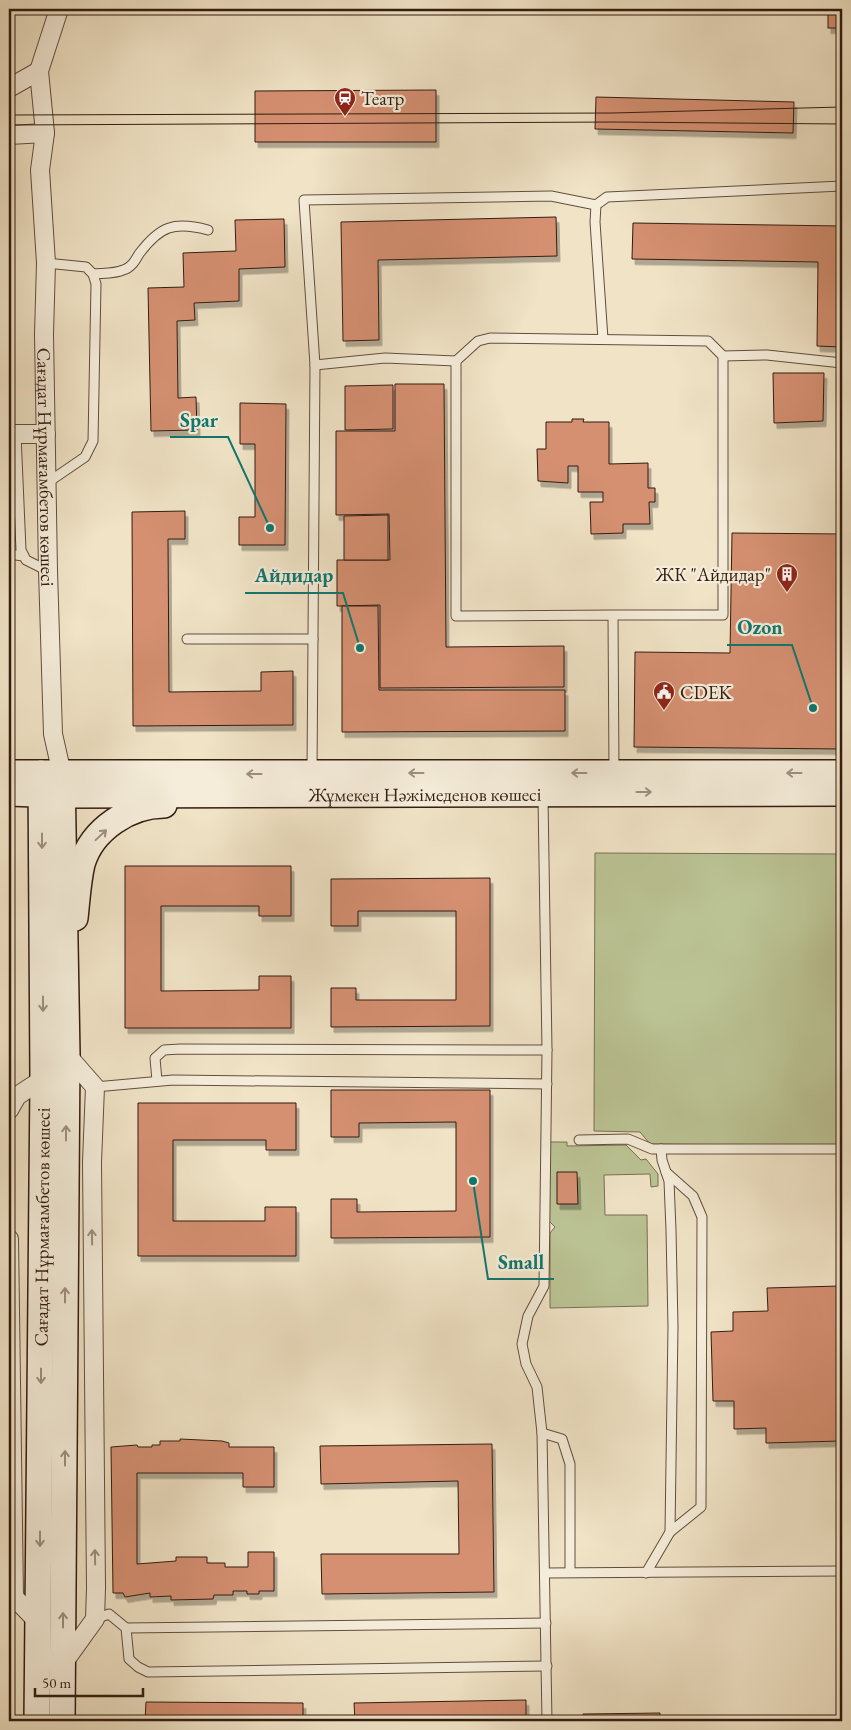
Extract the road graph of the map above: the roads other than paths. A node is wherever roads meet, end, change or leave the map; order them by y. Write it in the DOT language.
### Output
graph roads {
  1 [pos="59,9"];
  2 [pos="38,71"];
  3 [pos="9,88"];
  4 [pos="9,134"];
  5 [pos="46,134"];
  6 [pos="842,186"];
  7 [pos="596,205"];
  8 [pos="208,230"];
  9 [pos="46,263"];
  10 [pos="93,274"];
  11 [pos="603,339"];
  12 [pos="723,356"];
  13 [pos="456,361"];
  14 [pos="842,362"];
  15 [pos="315,365"];
  16 [pos="12,434"];
  17 [pos="46,434"];
  18 [pos="47,483"];
  19 [pos="9,554"];
  20 [pos="23,556"];
  21 [pos="48,571"];
  22 [pos="613,615"];
  23 [pos="187,639"];
  24 [pos="313,639"];
  25 [pos="614,772"];
  26 [pos="9,773"];
  27 [pos="312,773"];
  28 [pos="842,773"];
  29 [pos="52,784"];
  30 [pos="263,792"];
  31 [pos="842,792"];
  32 [pos="9,793"];
  33 [pos="543,794"];
  34 [pos="65,1016"];
  35 [pos="548,1050"];
  36 [pos="67,1055"];
  37 [pos="43,1079"];
  38 [pos="156,1081"];
  39 [pos="547,1084"];
  40 [pos="95,1087"];
  41 [pos="9,1110"];
  42 [pos="579,1140"];
  43 [pos="661,1149"];
  44 [pos="842,1149"];
  45 [pos="666,1171"];
  46 [pos="9,1239"];
  47 [pos="542,1434"];
  48 [pos="670,1532"];
  49 [pos="842,1571"];
  50 [pos="570,1572"];
  51 [pos="546,1573"];
  52 [pos="646,1573"];
  53 [pos="11,1601"];
  54 [pos="94,1619"];
  55 [pos="39,1623"];
  56 [pos="546,1623"];
  57 [pos="126,1628"];
  58 [pos="62,1665"];
  59 [pos="547,1666"];
  60 [pos="37,1721"];
  61 [pos="62,1721"];
  62 [pos="547,1721"];
  1 -- 2 [label="street"];
  2 -- 3 [label="street"];
  2 -- 5 [label="street, Сағадат Нұрмағамбетов көшесі"];
  4 -- 5 [label="street"];
  5 -- 9 [label="street, Сағадат Нұрмағамбетов көшесі"];
  6 -- 7 [label="lane"];
  7 -- 11 [label="lane"];
  7 -- 15 [label="lane"];
  8 -- 10 [label="lane"];
  9 -- 10 [label="lane"];
  9 -- 17 [label="street, Сағадат Нұрмағамбетов көшесі"];
  10 -- 18 [label="lane"];
  11 -- 12 [label="lane"];
  11 -- 13 [label="lane"];
  12 -- 14 [label="lane"];
  12 -- 22 [label="lane"];
  13 -- 15 [label="lane"];
  13 -- 22 [label="lane"];
  15 -- 24 [label="lane"];
  16 -- 17 [label="street"];
  16 -- 20 [label="lane"];
  17 -- 18 [label="street, Сағадат Нұрмағамбетов көшесі"];
  18 -- 21 [label="street, Сағадат Нұрмағамбетов көшесі"];
  19 -- 20 [label="lane"];
  20 -- 21 [label="lane"];
  21 -- 29 [label="street, Сағадат Нұрмағамбетов көшесі"];
  22 -- 25 [label="lane"];
  23 -- 24 [label="lane"];
  24 -- 27 [label="lane"];
  25 -- 27 [label="street, Жұмекен Нәжімеденов көшесі, one-way"];
  28 -- 25 [label="street, Жұмекен Нәжімеденов көшесі, one-way"];
  26 -- 29 [label="street, Жұмекен Нәжімеденов көшесі"];
  27 -- 29 [label="street, Жұмекен Нәжімеденов көшесі, one-way"];
  29 -- 30 [label="street, Жұмекен Нәжімеденов көшесі"];
  29 -- 32 [label="street, Жұмекен Нәжімеденов көшесі"];
  29 -- 34 [label="street, Сағадат Нұрмағамбетов көшесі"];
  29 -- 37 [label="street, Сағадат Нұрмағамбетов көшесі, one-way"];
  30 -- 33 [label="street, Жұмекен Нәжімеденов көшесі"];
  34 -- 30 [label="street, one-way"];
  33 -- 31 [label="street, Жұмекен Нәжімеденов көшесі, one-way"];
  33 -- 35 [label="lane"];
  34 -- 36 [label="street, Сағадат Нұрмағамбетов көшесі"];
  35 -- 38 [label="lane"];
  35 -- 39 [label="lane"];
  36 -- 40 [label="street"];
  58 -- 36 [label="street, Сағадат Нұрмағамбетов көшесі, one-way"];
  37 -- 41 [label="street"];
  37 -- 55 [label="street, Сағадат Нұрмағамбетов көшесі, one-way"];
  38 -- 39 [label="lane"];
  38 -- 40 [label="lane"];
  39 -- 47 [label="lane"];
  54 -- 40 [label="street, one-way"];
  42 -- 43 [label="lane"];
  43 -- 44 [label="lane"];
  43 -- 45 [label="lane"];
  45 -- 48 [label="lane"];
  45 -- 48 [label="lane"];
  46 -- 53 [label="street"];
  47 -- 50 [label="lane"];
  47 -- 51 [label="lane"];
  48 -- 52 [label="lane"];
  49 -- 52 [label="lane"];
  50 -- 51 [label="lane"];
  50 -- 52 [label="lane"];
  51 -- 56 [label="lane"];
  53 -- 55 [label="street"];
  54 -- 57 [label="lane"];
  54 -- 58 [label="street"];
  55 -- 60 [label="street, Сағадат Нұрмағамбетов көшесі"];
  56 -- 57 [label="lane"];
  56 -- 59 [label="lane"];
  57 -- 59 [label="lane"];
  58 -- 61 [label="street, Сағадат Нұрмағамбетов көшесі"];
  59 -- 62 [label="lane"];
}
